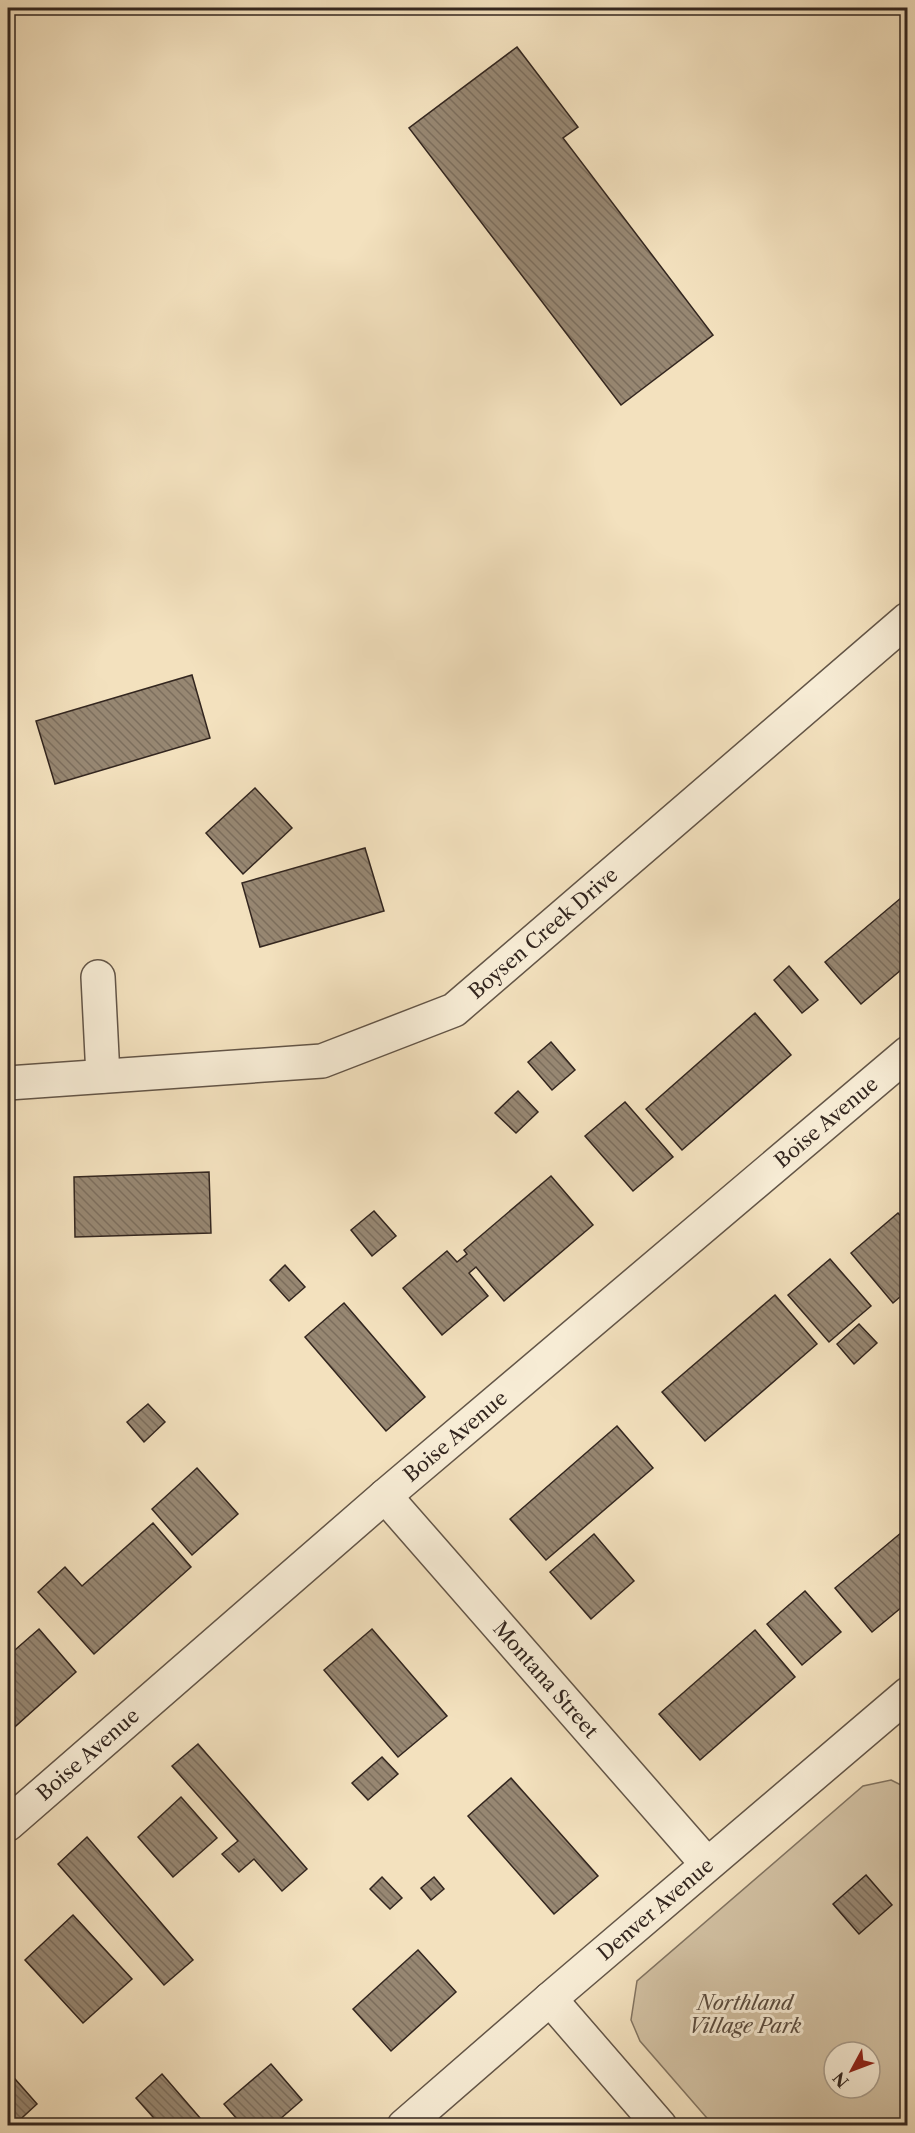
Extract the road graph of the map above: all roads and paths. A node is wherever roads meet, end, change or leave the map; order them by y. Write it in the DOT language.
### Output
graph roads {
  1 [pos="908,619"];
  2 [pos="98,977"];
  3 [pos="908,1053"];
  4 [pos="103,1076"];
  5 [pos="8,1083"];
  6 [pos="386,1496"];
  7 [pos="905,1700"];
  8 [pos="8,1824"];
  9 [pos="707,1864"];
  10 [pos="550,1999"];
  11 [pos="404,2126"];
  12 [pos="660,2126"];
  1 -- 4 [label="street, Boysen Creek Drive"];
  2 -- 4 [label="street"];
  3 -- 6 [label="street, Boise Avenue"];
  4 -- 5 [label="street, Boysen Creek Drive"];
  6 -- 8 [label="street, Boise Avenue"];
  6 -- 9 [label="street, Montana Street"];
  7 -- 9 [label="street, Denver Avenue"];
  9 -- 10 [label="street, Denver Avenue"];
  10 -- 11 [label="street, Denver Avenue"];
  10 -- 12 [label="street"];
}
